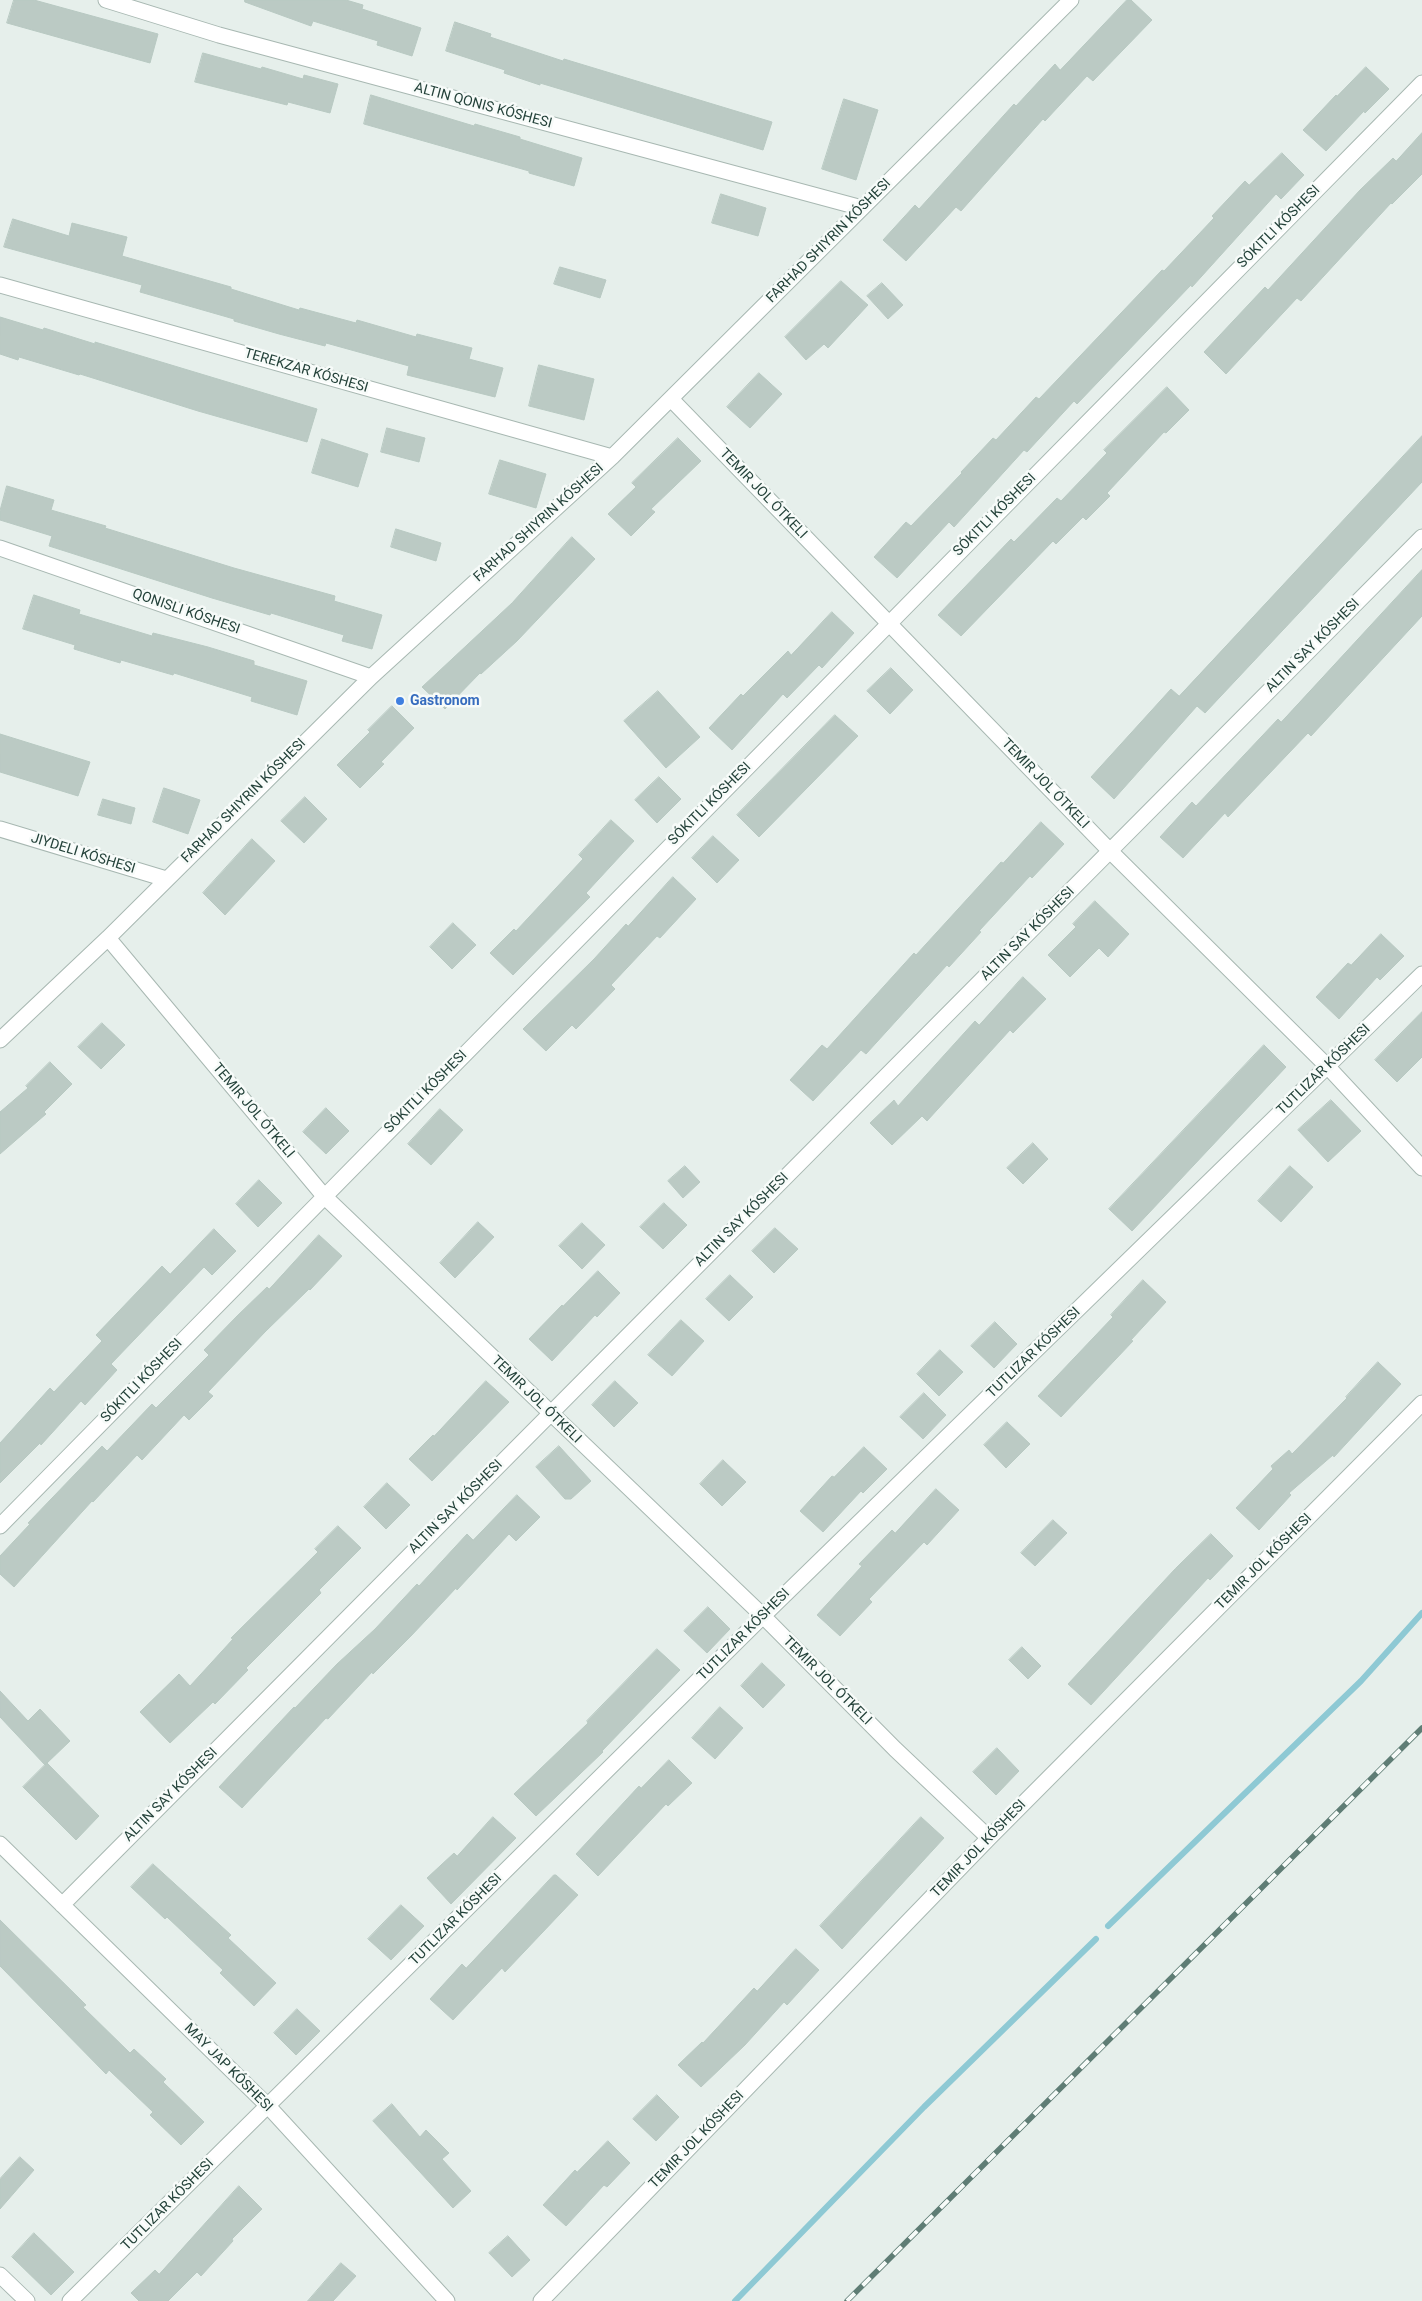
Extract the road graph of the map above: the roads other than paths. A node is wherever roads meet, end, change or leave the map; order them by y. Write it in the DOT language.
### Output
graph roads {
  1 [pos="106,0"];
  2 [pos="1071,0"];
  3 [pos="1422,83"];
  4 [pos="862,208"];
  5 [pos="0,285"];
  6 [pos="671,398"];
  7 [pos="612,456"];
  8 [pos="1422,537"];
  9 [pos="0,548"];
  10 [pos="889,623"];
  11 [pos="371,677"];
  12 [pos="0,829"];
  13 [pos="1110,851"];
  14 [pos="166,879"];
  15 [pos="108,938"];
  16 [pos="1422,974"];
  17 [pos="0,1040"];
  18 [pos="1328,1067"];
  19 [pos="1422,1168"];
  20 [pos="324,1196"];
  21 [pos="1422,1403"];
  22 [pos="549,1412"];
  23 [pos="0,1526"];
  24 [pos="763,1616"];
  25 [pos="989,1838"];
  26 [pos="0,1844"];
  27 [pos="62,1905"];
  28 [pos="268,2106"];
  29 [pos="0,2275"];
  30 [pos="26,2301"];
  31 [pos="70,2301"];
  32 [pos="447,2301"];
  33 [pos="541,2301"];
  1 -- 4 [label="street"];
  2 -- 4 [label="street, FARHAD SHIYRIN KÓSHESI"];
  3 -- 10 [label="street, SÓKITLI KÓSHESI"];
  4 -- 6 [label="street, FARHAD SHIYRIN KÓSHESI"];
  5 -- 7 [label="street, TEREKZAR KÓSHESI"];
  6 -- 7 [label="street, FARHAD SHIYRIN KÓSHESI"];
  6 -- 10 [label="street, TEMIR JOL ÓTKELI"];
  7 -- 11 [label="street, FARHAD SHIYRIN KÓSHESI"];
  8 -- 13 [label="street"];
  9 -- 11 [label="street"];
  10 -- 13 [label="street, TEMIR JOL ÓTKELI"];
  10 -- 20 [label="street, SÓKITLI KÓSHESI"];
  11 -- 14 [label="street, FARHAD SHIYRIN KÓSHESI"];
  12 -- 14 [label="street, JIYDELI KÓSHESI"];
  13 -- 18 [label="street, TEMIR JOL ÓTKELI"];
  13 -- 22 [label="street"];
  14 -- 15 [label="street, FARHAD SHIYRIN KÓSHESI"];
  15 -- 17 [label="street, FARHAD SHIYRIN KÓSHESI"];
  15 -- 20 [label="street, TEMIR JOL ÓTKELI"];
  16 -- 18 [label="street"];
  18 -- 19 [label="street, TEMIR JOL ÓTKELI"];
  18 -- 24 [label="street"];
  20 -- 22 [label="street, TEMIR JOL ÓTKELI"];
  20 -- 23 [label="street, SÓKITLI KÓSHESI"];
  21 -- 25 [label="street, TEMIR JOL KÓSHESI"];
  22 -- 24 [label="street, TEMIR JOL ÓTKELI"];
  22 -- 27 [label="street"];
  24 -- 25 [label="street, TEMIR JOL ÓTKELI"];
  24 -- 28 [label="street"];
  25 -- 33 [label="street, TEMIR JOL KÓSHESI"];
  26 -- 27 [label="street, MAY JAP KÓSHESI"];
  27 -- 28 [label="street, MAY JAP KÓSHESI"];
  28 -- 31 [label="street"];
  28 -- 32 [label="street, MAY JAP KÓSHESI"];
  29 -- 30 [label="street"];
}
